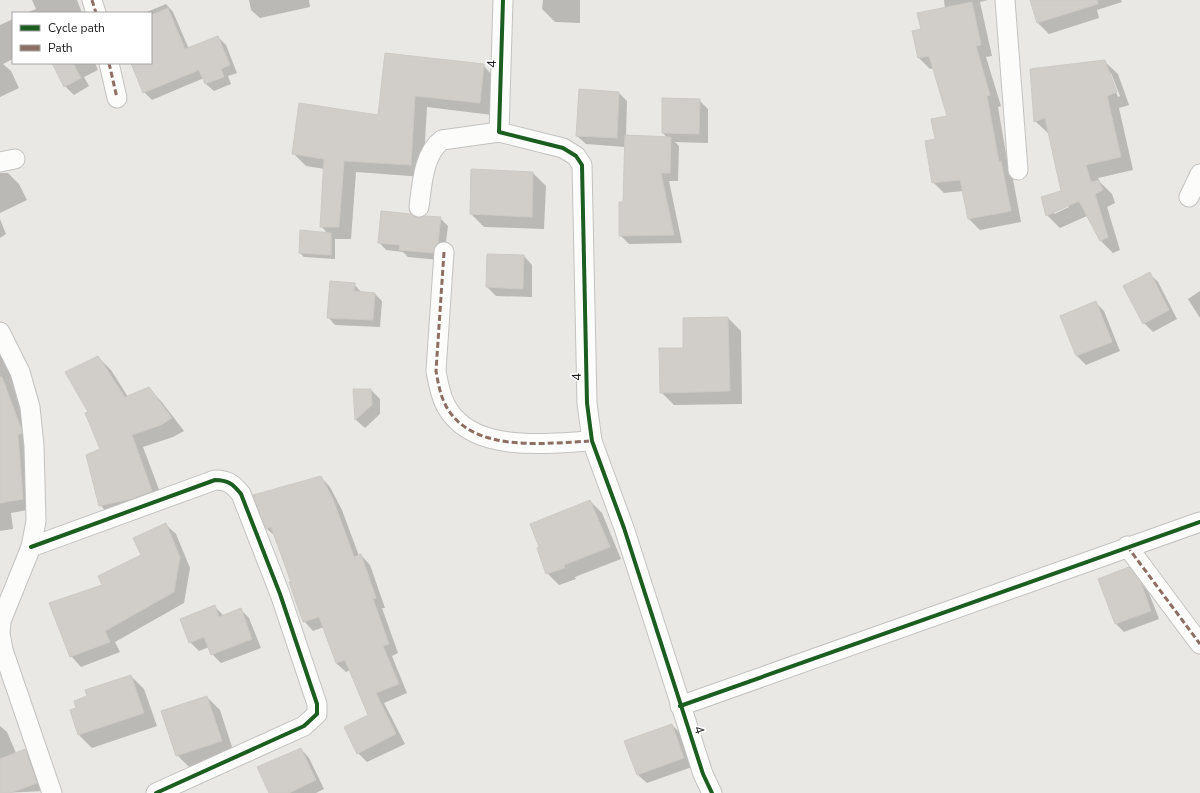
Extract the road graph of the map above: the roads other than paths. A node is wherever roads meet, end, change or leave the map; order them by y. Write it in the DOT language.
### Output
graph roads {
  1 [pos="92,0"];
  2 [pos="503,0"];
  3 [pos="1005,0"];
  4 [pos="96,12"];
  5 [pos="109,64"];
  6 [pos="117,98"];
  7 [pos="499,132"];
  8 [pos="1018,170"];
  9 [pos="1200,174"];
  10 [pos="1189,197"];
  11 [pos="419,207"];
  12 [pos="444,252"];
  13 [pos="0,332"];
  14 [pos="592,441"];
  15 [pos="1200,522"];
  16 [pos="1127,546"];
  17 [pos="31,547"];
  18 [pos="1200,644"];
  19 [pos="680,706"];
  20 [pos="52,793"];
  21 [pos="156,793"];
  22 [pos="712,793"];
  1 -- 4 [label="street"];
  2 -- 7 [label="street, 4"];
  3 -- 8 [label="street"];
  5 -- 6 [label="street"];
  7 -- 11 [label="street"];
  7 -- 14 [label="street, 4"];
  9 -- 10 [label="street"];
  12 -- 14 [label="street"];
  13 -- 17 [label="street"];
  14 -- 19 [label="street, 4"];
  15 -- 16 [label="street"];
  16 -- 18 [label="street"];
  16 -- 19 [label="street"];
  17 -- 20 [label="street"];
  17 -- 21 [label="street"];
  19 -- 22 [label="street, 4"];
}
